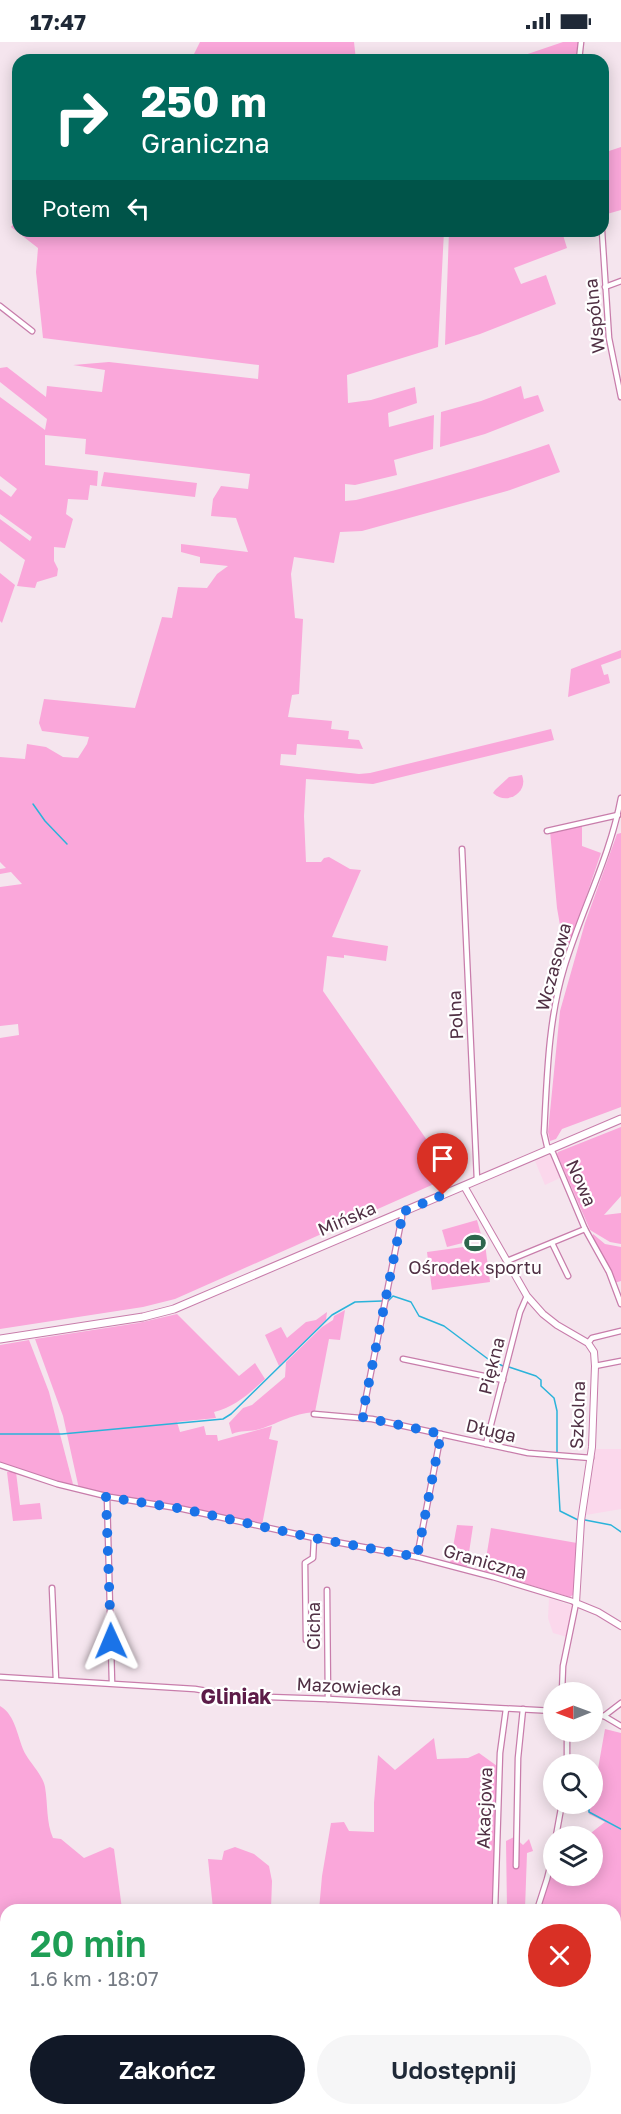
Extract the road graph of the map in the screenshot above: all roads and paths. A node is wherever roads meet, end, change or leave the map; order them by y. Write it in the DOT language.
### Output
graph roads {
  1 [pos="602,237"];
  2 [pos="621,281"];
  3 [pos="606,287"];
  4 [pos="0,306"];
  5 [pos="32,331"];
  6 [pos="621,397"];
  7 [pos="621,798"];
  8 [pos="619,812"];
  9 [pos="547,831"];
  10 [pos="462,849"];
  11 [pos="621,1119"];
  12 [pos="549,1149"];
  13 [pos="477,1180"];
  14 [pos="464,1186"];
  15 [pos="400,1213"];
  16 [pos="585,1229"];
  17 [pos="552,1243"];
  18 [pos="507,1261"];
  19 [pos="568,1276"];
  20 [pos="527,1296"];
  21 [pos="621,1304"];
  22 [pos="621,1331"];
  23 [pos="0,1339"];
  24 [pos="588,1343"];
  25 [pos="403,1359"];
  26 [pos="621,1362"];
  27 [pos="595,1366"];
  28 [pos="502,1380"];
  29 [pos="314,1414"];
  30 [pos="362,1417"];
  31 [pos="441,1434"];
  32 [pos="486,1444"];
  33 [pos="591,1458"];
  34 [pos="0,1466"];
  35 [pos="10,1468"];
  36 [pos="0,1471"];
  37 [pos="106,1497"];
  38 [pos="314,1538"];
  39 [pos="417,1557"];
  40 [pos="52,1588"];
  41 [pos="327,1590"];
  42 [pos="576,1603"];
  43 [pos="621,1626"];
  44 [pos="306,1640"];
  45 [pos="0,1677"];
  46 [pos="56,1680"];
  47 [pos="562,1682"];
  48 [pos="112,1683"];
  49 [pos="328,1699"];
  50 [pos="621,1703"];
  51 [pos="506,1708"];
  52 [pos="523,1709"];
  53 [pos="543,1710"];
  54 [pos="604,1716"];
  55 [pos="621,1726"];
  56 [pos="516,1866"];
  57 [pos="545,1886"];
  58 [pos="495,1904"];
  59 [pos="539,1904"];
  1 -- 3 [label="street, Wspólna"];
  2 -- 3 [label="street"];
  3 -- 6 [label="street, Wspólna"];
  4 -- 5 [label="street"];
  7 -- 8 [label="street"];
  8 -- 9 [label="street"];
  8 -- 12 [label="street, Wczasowa"];
  10 -- 13 [label="street, Polna"];
  11 -- 12 [label="main road, Mińska"];
  12 -- 13 [label="main road, Mińska"];
  12 -- 16 [label="street, Nowa"];
  13 -- 14 [label="main road, Mińska"];
  14 -- 15 [label="main road, Mińska"];
  14 -- 18 [label="street"];
  15 -- 23 [label="main road, Mińska"];
  15 -- 30 [label="street"];
  16 -- 17 [label="street, Nowa"];
  16 -- 21 [label="street"];
  17 -- 18 [label="street, Nowa"];
  17 -- 19 [label="street"];
  18 -- 20 [label="street"];
  20 -- 24 [label="street"];
  20 -- 28 [label="street, Piękna"];
  22 -- 24 [label="street"];
  24 -- 27 [label="street, Szkolna"];
  25 -- 28 [label="street"];
  26 -- 27 [label="street"];
  27 -- 33 [label="street, Szkolna"];
  28 -- 32 [label="street, Piękna"];
  29 -- 30 [label="street, Długa"];
  30 -- 31 [label="street, Długa"];
  31 -- 32 [label="street, Długa"];
  31 -- 39 [label="street"];
  32 -- 33 [label="street, Długa"];
  33 -- 42 [label="street, Szkolna"];
  34 -- 35 [label="street, Graniczna"];
  35 -- 36 [label="street"];
  35 -- 37 [label="street, Graniczna"];
  37 -- 38 [label="street, Graniczna"];
  37 -- 48 [label="street"];
  38 -- 39 [label="street, Graniczna"];
  38 -- 44 [label="street"];
  39 -- 42 [label="street, Graniczna"];
  40 -- 46 [label="street"];
  41 -- 49 [label="street, Cicha"];
  42 -- 43 [label="street"];
  42 -- 47 [label="street, Szkolna"];
  45 -- 46 [label="street, Mazowiecka"];
  46 -- 48 [label="street, Mazowiecka"];
  48 -- 49 [label="street, Mazowiecka"];
  49 -- 51 [label="street, Mazowiecka"];
  50 -- 54 [label="street"];
  51 -- 52 [label="street, Mazowiecka"];
  51 -- 58 [label="street, Akacjowa"];
  52 -- 53 [label="street, Mazowiecka"];
  52 -- 56 [label="street"];
  54 -- 55 [label="street"];
  57 -- 59 [label="street"];
}
